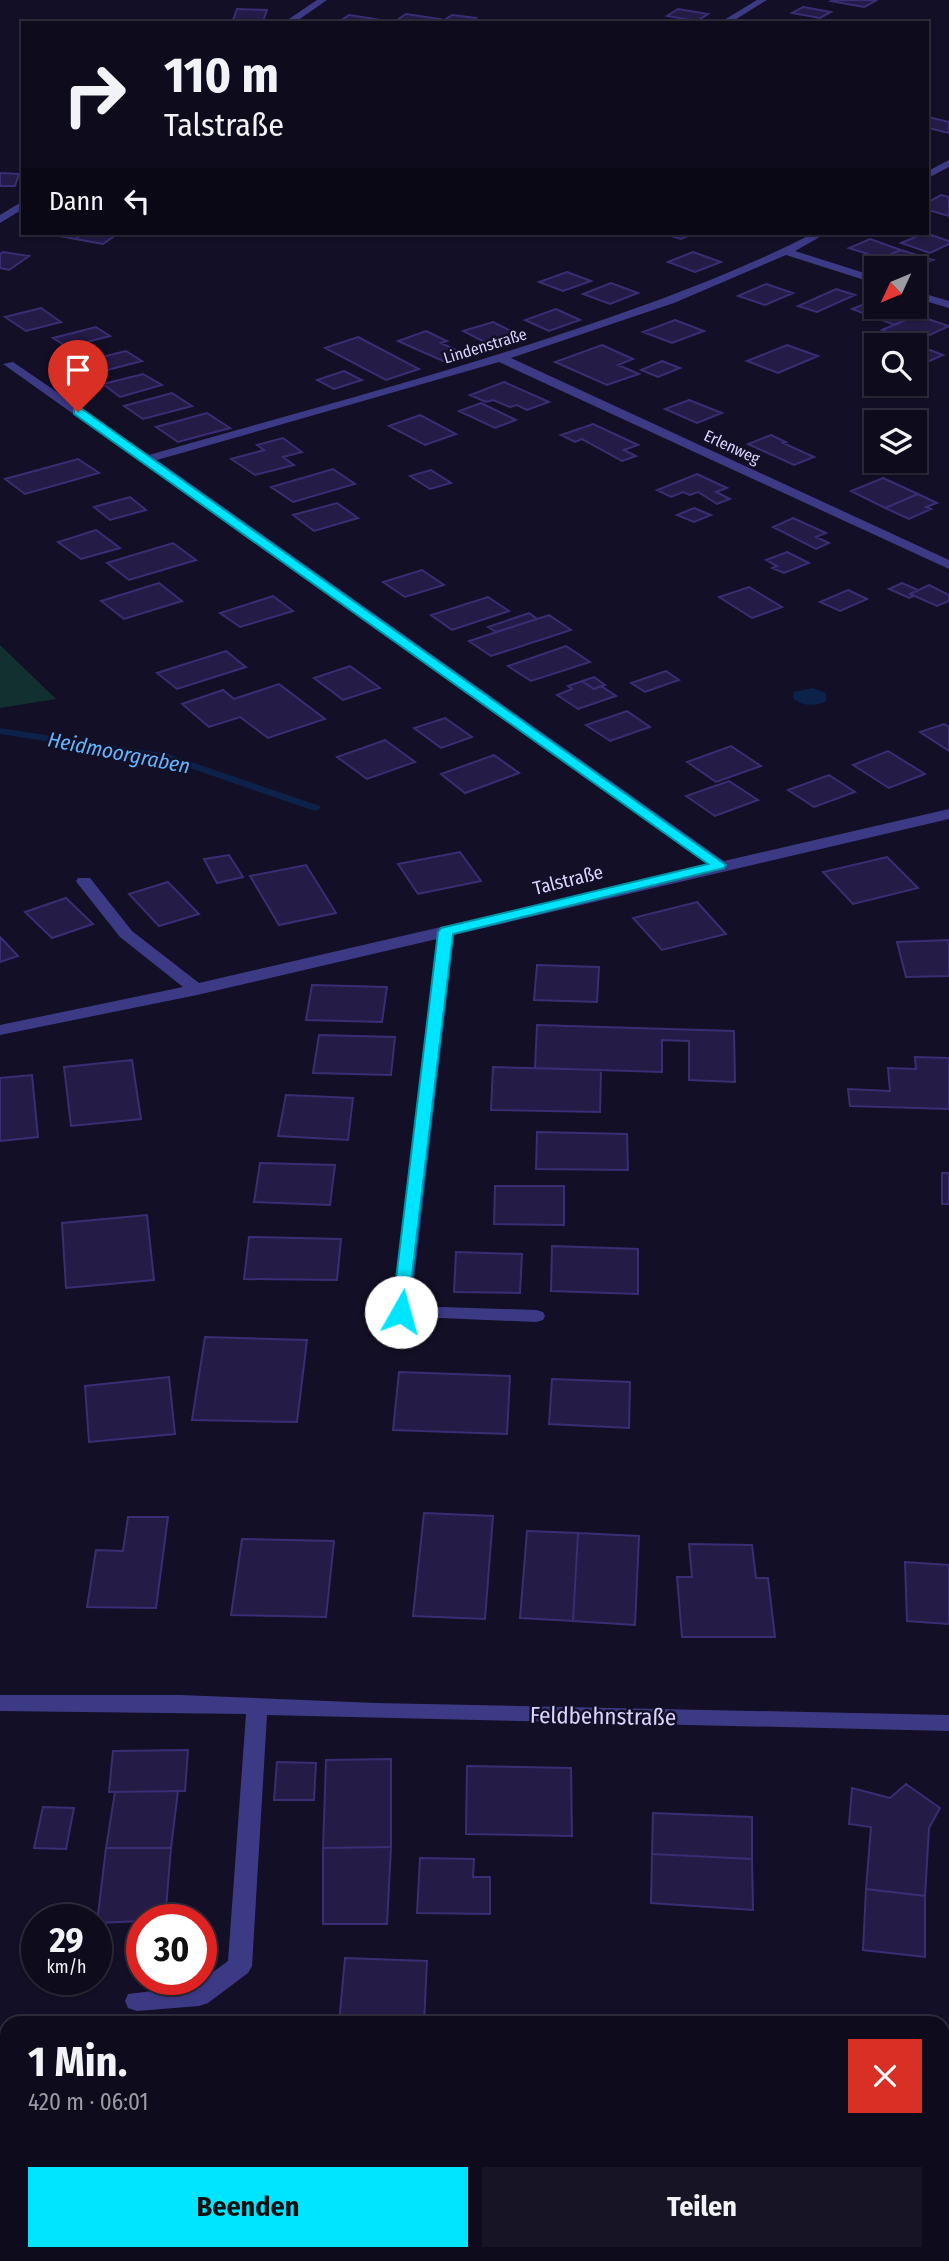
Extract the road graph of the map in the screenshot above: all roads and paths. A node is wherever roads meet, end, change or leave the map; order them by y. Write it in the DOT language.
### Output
graph roads {
  1 [pos="323,0"];
  2 [pos="763,0"];
  3 [pos="290,21"];
  4 [pos="726,21"];
  5 [pos="949,163"];
  6 [pos="929,174"];
  7 [pos="21,205"];
  8 [pos="0,220"];
  9 [pos="818,235"];
  10 [pos="788,252"];
  11 [pos="864,277"];
  12 [pos="928,299"];
  13 [pos="949,306"];
  14 [pos="501,358"];
  15 [pos="9,364"];
  16 [pos="147,459"];
  17 [pos="949,565"];
  18 [pos="949,814"];
  19 [pos="719,865"];
  20 [pos="84,881"];
  21 [pos="446,932"];
  22 [pos="197,990"];
  23 [pos="0,1030"];
  24 [pos="536,1316"];
  25 [pos="0,1703"];
  26 [pos="257,1707"];
  27 [pos="949,1723"];
  28 [pos="137,2001"];
  1 -- 3 [label="street"];
  2 -- 4 [label="street"];
  5 -- 6 [label="street"];
  7 -- 8 [label="street"];
  9 -- 10 [label="street, Lindenstraße"];
  10 -- 11 [label="street"];
  10 -- 14 [label="street, Lindenstraße"];
  12 -- 13 [label="street"];
  14 -- 16 [label="street, Lindenstraße"];
  14 -- 17 [label="street, Erlenweg"];
  15 -- 16 [label="street"];
  16 -- 19 [label="street"];
  18 -- 19 [label="street, Talstraße"];
  19 -- 21 [label="street, Talstraße"];
  20 -- 22 [label="street"];
  21 -- 22 [label="street, Talstraße"];
  21 -- 24 [label="street"];
  22 -- 23 [label="street, Talstraße"];
  25 -- 26 [label="street, Feldbehnstraße"];
  26 -- 27 [label="street, Feldbehnstraße"];
  26 -- 28 [label="street"];
}
